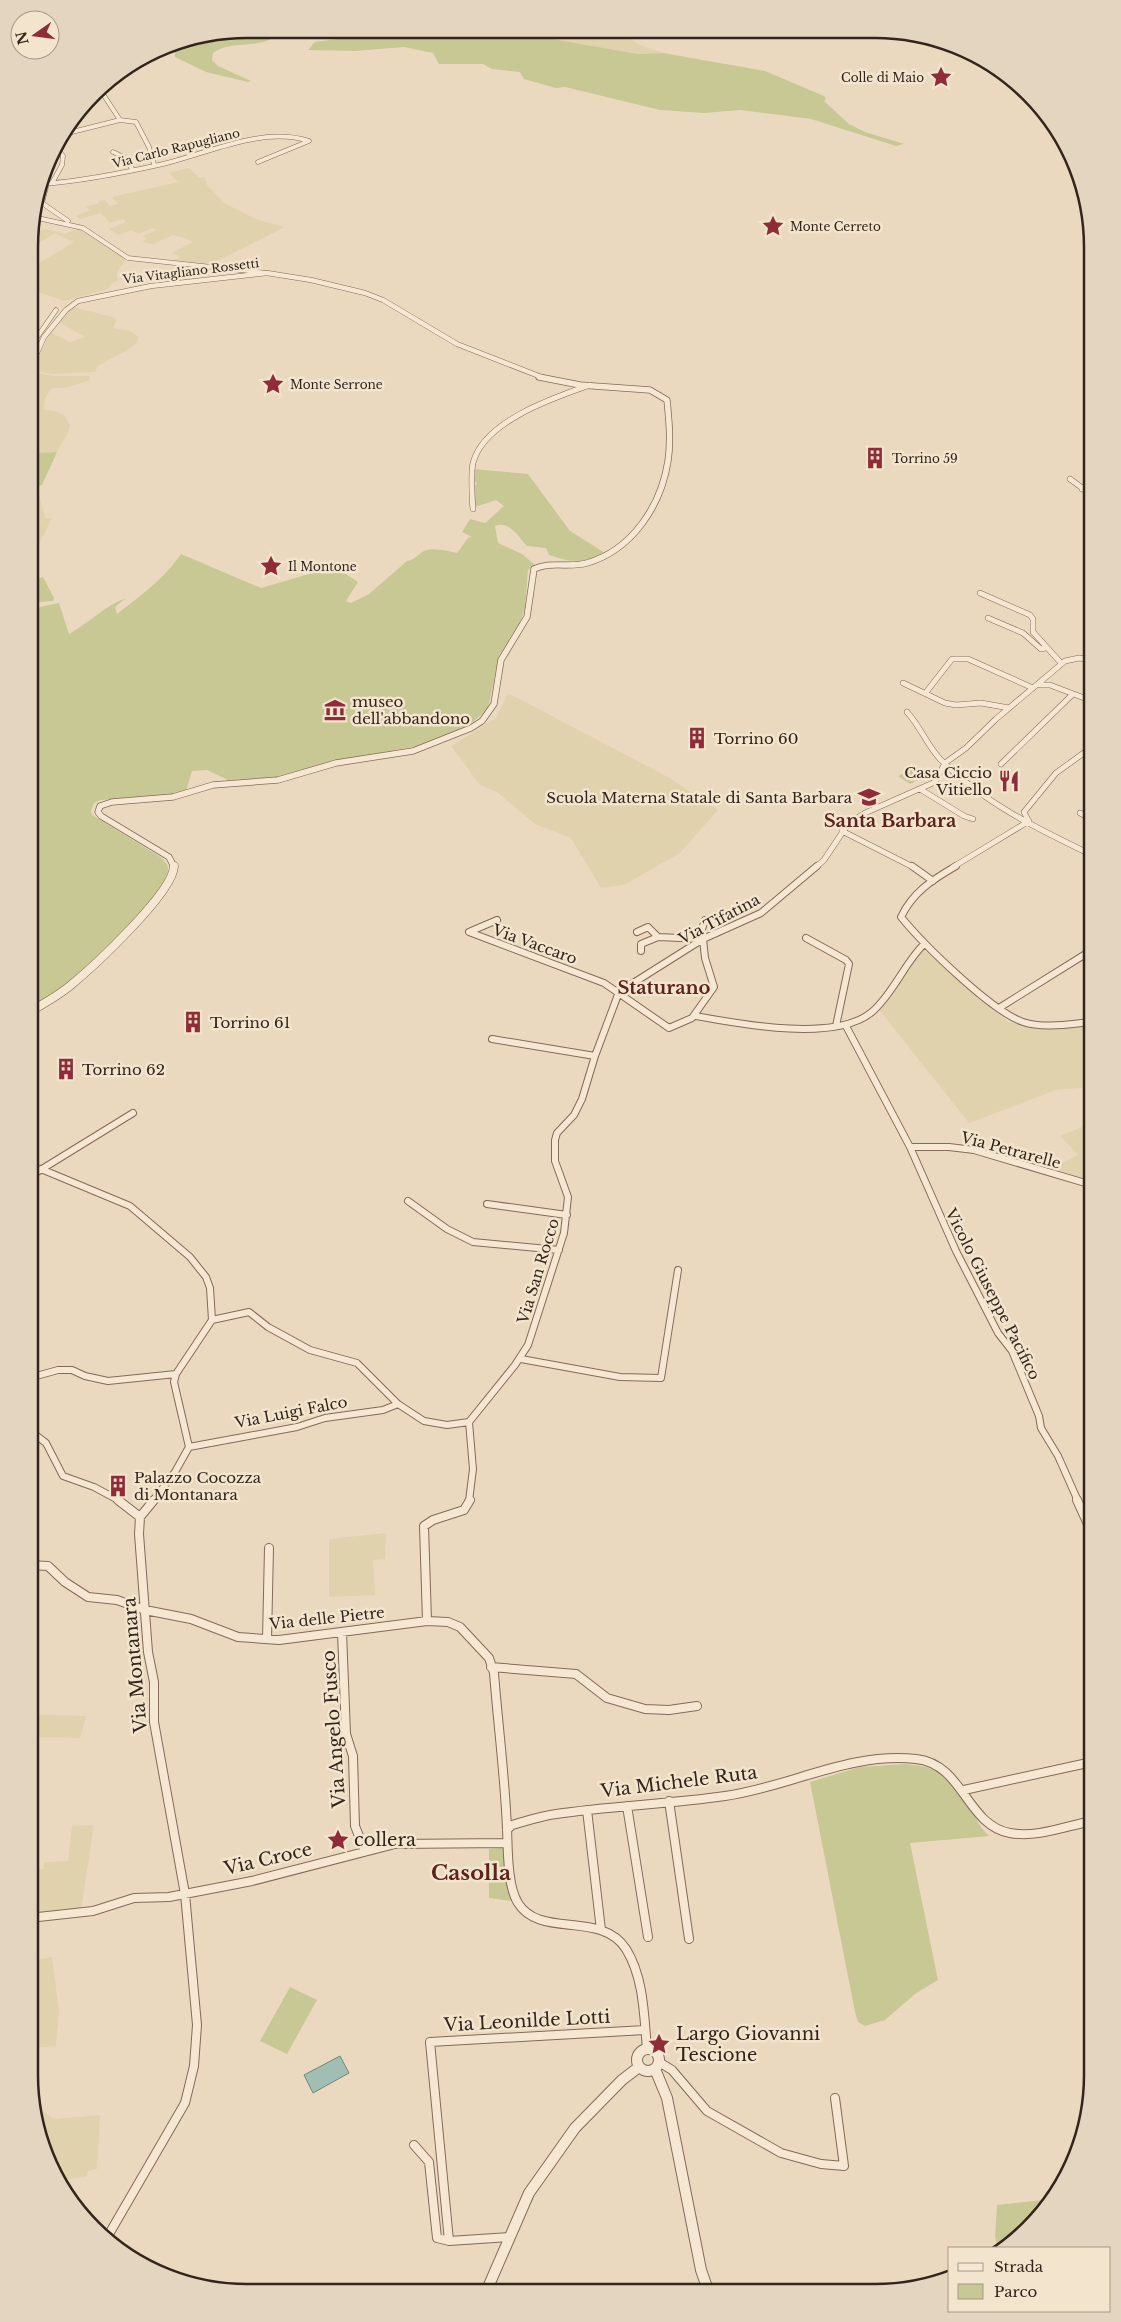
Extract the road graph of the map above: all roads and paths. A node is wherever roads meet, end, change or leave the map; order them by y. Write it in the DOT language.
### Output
graph roads {
  1 [pos="104,94"];
  2 [pos="120,120"];
  3 [pos="72,132"];
  4 [pos="60,152"];
  5 [pos="113,152"];
  6 [pos="258,162"];
  7 [pos="154,164"];
  8 [pos="133,170"];
  9 [pos="48,183"];
  10 [pos="47,184"];
  11 [pos="43,204"];
  12 [pos="39,218"];
  13 [pos="72,224"];
  14 [pos="267,272"];
  15 [pos="56,310"];
  16 [pos="38,333"];
  17 [pos="38,350"];
  18 [pos="591,385"];
  19 [pos="1070,479"];
  20 [pos="1082,489"];
  21 [pos="473,509"];
  22 [pos="980,593"];
  23 [pos="988,618"];
  24 [pos="1045,648"];
  25 [pos="1084,660"];
  26 [pos="1061,663"];
  27 [pos="903,683"];
  28 [pos="1039,685"];
  29 [pos="1033,688"];
  30 [pos="927,691"];
  31 [pos="1073,694"];
  32 [pos="1084,698"];
  33 [pos="1009,708"];
  34 [pos="907,712"];
  35 [pos="1084,755"];
  36 [pos="945,763"];
  37 [pos="1001,764"];
  38 [pos="920,789"];
  39 [pos="1080,813"];
  40 [pos="1084,815"];
  41 [pos="973,819"];
  42 [pos="1029,821"];
  43 [pos="842,831"];
  44 [pos="1084,852"];
  45 [pos="933,880"];
  46 [pos="497,920"];
  47 [pos="704,920"];
  48 [pos="637,932"];
  49 [pos="658,937"];
  50 [pos="806,938"];
  51 [pos="701,939"];
  52 [pos="924,944"];
  53 [pos="641,951"];
  54 [pos="1084,955"];
  55 [pos="619,992"];
  56 [pos="38,1007"];
  57 [pos="999,1008"];
  58 [pos="696,1016"];
  59 [pos="1084,1022"];
  60 [pos="836,1026"];
  61 [pos="846,1026"];
  62 [pos="492,1040"];
  63 [pos="595,1056"];
  64 [pos="133,1113"];
  65 [pos="910,1147"];
  66 [pos="40,1169"];
  67 [pos="1084,1183"];
  68 [pos="408,1201"];
  69 [pos="487,1204"];
  70 [pos="567,1215"];
  71 [pos="559,1250"];
  72 [pos="678,1270"];
  73 [pos="212,1320"];
  74 [pos="521,1359"];
  75 [pos="176,1374"];
  76 [pos="38,1376"];
  77 [pos="398,1404"];
  78 [pos="469,1422"];
  79 [pos="38,1433"];
  80 [pos="189,1447"];
  81 [pos="1084,1515"];
  82 [pos="140,1517"];
  83 [pos="269,1548"];
  84 [pos="38,1565"];
  85 [pos="145,1610"];
  86 [pos="427,1621"];
  87 [pos="342,1632"];
  88 [pos="267,1639"];
  89 [pos="491,1667"];
  90 [pos="696,1706"];
  91 [pos="1084,1764"];
  92 [pos="964,1790"];
  93 [pos="669,1802"];
  94 [pos="627,1806"];
  95 [pos="587,1810"];
  96 [pos="1084,1822"];
  97 [pos="507,1830"];
  98 [pos="506,1843"];
  99 [pos="365,1851"];
  100 [pos="185,1894"];
  101 [pos="38,1917"];
  102 [pos="601,1930"];
  103 [pos="648,1937"];
  104 [pos="689,1939"];
  105 [pos="645,2030"];
  106 [pos="647,2049"];
  107 [pos="657,2066"];
  108 [pos="639,2067"];
  109 [pos="835,2098"];
  110 [pos="414,2145"];
  111 [pos="109,2233"];
  112 [pos="510,2237"];
  113 [pos="449,2241"];
  114 [pos="489,2284"];
  115 [pos="706,2284"];
  1 -- 2 [label="street"];
  2 -- 3 [label="street"];
  2 -- 7 [label="street"];
  4 -- 9 [label="street"];
  5 -- 8 [label="street"];
  6 -- 7 [label="street, Via Carlo Rapugliano"];
  7 -- 8 [label="street, Via Carlo Rapugliano"];
  8 -- 10 [label="street, Via Carlo Rapugliano"];
  11 -- 13 [label="street"];
  12 -- 13 [label="street"];
  13 -- 14 [label="street"];
  14 -- 17 [label="street, Via Vitagliano Rossetti"];
  14 -- 18 [label="street, Via Vitagliano Rossetti"];
  15 -- 16 [label="street"];
  18 -- 21 [label="street"];
  18 -- 56 [label="street, Via Vitagliano Rossetti"];
  19 -- 20 [label="street"];
  22 -- 24 [label="street"];
  23 -- 24 [label="street"];
  24 -- 26 [label="street"];
  25 -- 26 [label="street"];
  26 -- 28 [label="street, Via Tifatina"];
  27 -- 33 [label="street"];
  28 -- 29 [label="street, Via Tifatina"];
  28 -- 31 [label="street"];
  29 -- 30 [label="street"];
  29 -- 33 [label="street, Via Tifatina"];
  31 -- 32 [label="street"];
  31 -- 37 [label="street"];
  33 -- 36 [label="street, Via Tifatina"];
  34 -- 36 [label="street"];
  35 -- 42 [label="street"];
  36 -- 38 [label="street, Via Tifatina"];
  36 -- 42 [label="street"];
  38 -- 41 [label="street"];
  38 -- 43 [label="street, Via Tifatina"];
  39 -- 40 [label="street"];
  42 -- 44 [label="street"];
  42 -- 45 [label="street"];
  43 -- 45 [label="street"];
  43 -- 51 [label="street, Via Tifatina"];
  45 -- 52 [label="street"];
  46 -- 55 [label="street, Via Vaccaro"];
  47 -- 51 [label="street"];
  48 -- 49 [label="street"];
  49 -- 51 [label="street"];
  49 -- 53 [label="street"];
  50 -- 60 [label="street"];
  51 -- 55 [label="street, Via Tifatina"];
  51 -- 58 [label="street"];
  52 -- 57 [label="street"];
  52 -- 61 [label="street"];
  54 -- 57 [label="street"];
  55 -- 58 [label="street"];
  55 -- 63 [label="street"];
  57 -- 59 [label="street"];
  58 -- 60 [label="street"];
  60 -- 61 [label="street"];
  61 -- 65 [label="street"];
  62 -- 63 [label="street"];
  63 -- 70 [label="street, Via San Rocco"];
  64 -- 66 [label="street"];
  65 -- 67 [label="street, Via Petrarelle"];
  65 -- 81 [label="street, Vicolo Giuseppe Pacifico"];
  66 -- 73 [label="street"];
  68 -- 71 [label="street"];
  69 -- 70 [label="street"];
  70 -- 71 [label="street, Via San Rocco"];
  71 -- 74 [label="street, Via San Rocco"];
  72 -- 74 [label="street"];
  73 -- 75 [label="street"];
  73 -- 77 [label="street"];
  74 -- 78 [label="street, Via San Rocco"];
  75 -- 76 [label="street"];
  75 -- 80 [label="street"];
  77 -- 78 [label="street"];
  77 -- 80 [label="street, Via Luigi Falco"];
  78 -- 86 [label="street"];
  79 -- 82 [label="street"];
  80 -- 82 [label="street"];
  82 -- 85 [label="street, Via Montanara"];
  83 -- 88 [label="street"];
  84 -- 85 [label="street, Via delle Pietre"];
  85 -- 88 [label="street, Via delle Pietre"];
  85 -- 100 [label="street, Via Montanara"];
  86 -- 87 [label="street, Via delle Pietre"];
  86 -- 89 [label="street, Via delle Pietre"];
  87 -- 88 [label="street, Via delle Pietre"];
  87 -- 99 [label="street, Via Angelo Fusco"];
  89 -- 90 [label="street"];
  89 -- 97 [label="street"];
  91 -- 92 [label="street"];
  92 -- 93 [label="street, Via Michele Ruta"];
  92 -- 96 [label="street, Via Michele Ruta"];
  93 -- 94 [label="street, Via Michele Ruta"];
  93 -- 104 [label="street"];
  94 -- 95 [label="street, Via Michele Ruta"];
  94 -- 103 [label="street"];
  95 -- 97 [label="street, Via Michele Ruta"];
  95 -- 102 [label="street"];
  97 -- 98 [label="street"];
  98 -- 99 [label="street, Via Croce"];
  98 -- 102 [label="street"];
  99 -- 100 [label="street, Via Croce"];
  100 -- 101 [label="street, Via Croce"];
  100 -- 111 [label="street, Via Montanara"];
  102 -- 105 [label="street"];
  105 -- 106 [label="street"];
  105 -- 113 [label="street, Via Leonilde Lotti"];
  106 -- 107 [label="street"];
  106 -- 108 [label="street"];
  107 -- 108 [label="street"];
  107 -- 109 [label="street"];
  107 -- 115 [label="street"];
  108 -- 112 [label="street"];
  110 -- 113 [label="street"];
  112 -- 113 [label="street"];
  112 -- 114 [label="street"];
}
